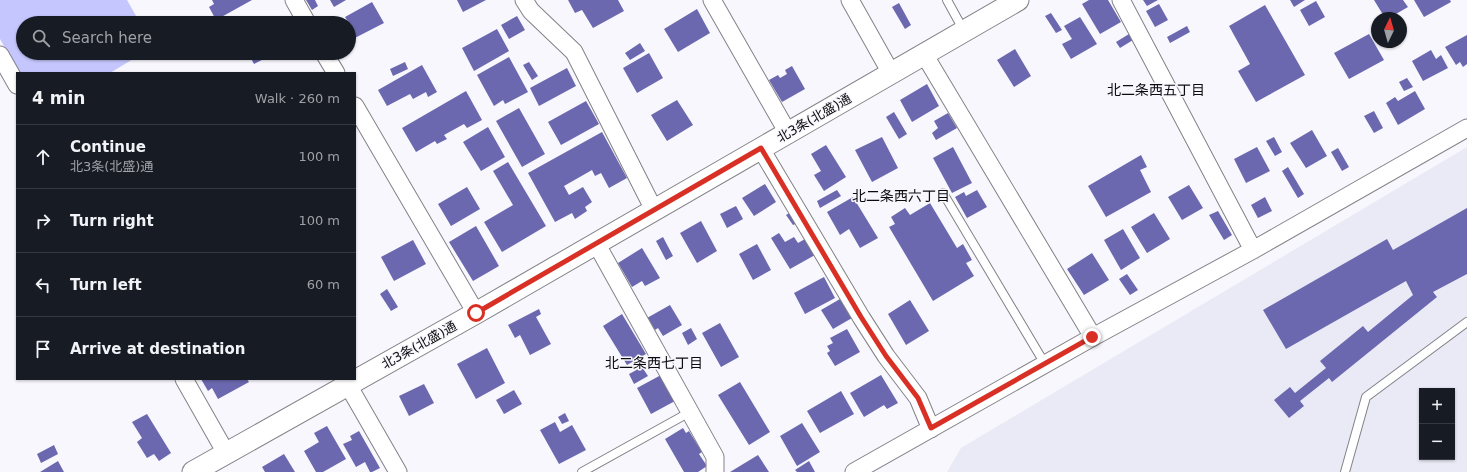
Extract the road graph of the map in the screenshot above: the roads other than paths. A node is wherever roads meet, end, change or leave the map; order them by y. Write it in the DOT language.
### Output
graph roads {
  1 [pos="294,0"];
  2 [pos="524,0"];
  3 [pos="712,0"];
  4 [pos="850,0"];
  5 [pos="947,0"];
  6 [pos="1018,0"];
  7 [pos="1121,0"];
  8 [pos="303,16"];
  9 [pos="964,31"];
  10 [pos="924,54"];
  11 [pos="0,55"];
  12 [pos="328,60"];
  13 [pos="335,72"];
  14 [pos="891,73"];
  15 [pos="16,83"];
  16 [pos="356,108"];
  17 [pos="1467,128"];
  18 [pos="788,133"];
  19 [pos="761,148"];
  20 [pos="943,193"];
  21 [pos="654,210"];
  22 [pos="596,243"];
  23 [pos="1253,250"];
  24 [pos="476,313"];
  25 [pos="1467,322"];
  26 [pos="1092,337"];
  27 [pos="1045,364"];
  28 [pos="185,380"];
  29 [pos="348,385"];
  30 [pos="690,412"];
  31 [pos="931,428"];
  32 [pos="226,453"];
  33 [pos="193,472"];
  34 [pos="398,472"];
  35 [pos="582,472"];
  36 [pos="715,472"];
  37 [pos="854,472"];
  38 [pos="1345,472"];
  1 -- 8 [label="street"];
  2 -- 21 [label="street"];
  3 -- 18 [label="street"];
  4 -- 14 [label="street"];
  5 -- 9 [label="lane"];
  6 -- 9 [label="street, 北3条(北盛)通"];
  7 -- 23 [label="street"];
  9 -- 10 [label="street, 北3条(北盛)通"];
  10 -- 14 [label="street, 北3条(北盛)通"];
  10 -- 26 [label="street"];
  11 -- 15 [label="street"];
  12 -- 13 [label="street"];
  14 -- 18 [label="street, 北3条(北盛)通"];
  16 -- 24 [label="street"];
  17 -- 23 [label="street"];
  18 -- 19 [label="street, 北3条(北盛)通"];
  19 -- 21 [label="street, 北3条(北盛)通"];
  19 -- 31 [label="street"];
  20 -- 27 [label="lane"];
  21 -- 22 [label="street, 北3条(北盛)通"];
  22 -- 24 [label="street, 北3条(北盛)通"];
  22 -- 30 [label="street"];
  23 -- 26 [label="street"];
  24 -- 29 [label="street, 北3条(北盛)通"];
  25 -- 38 [label="lane"];
  26 -- 27 [label="street"];
  27 -- 31 [label="street"];
  28 -- 32 [label="street"];
  29 -- 32 [label="street, 北3条(北盛)通"];
  29 -- 34 [label="street"];
  30 -- 35 [label="lane"];
  30 -- 36 [label="street"];
  31 -- 37 [label="street"];
  32 -- 33 [label="street, 北3条(北盛)通"];
}
